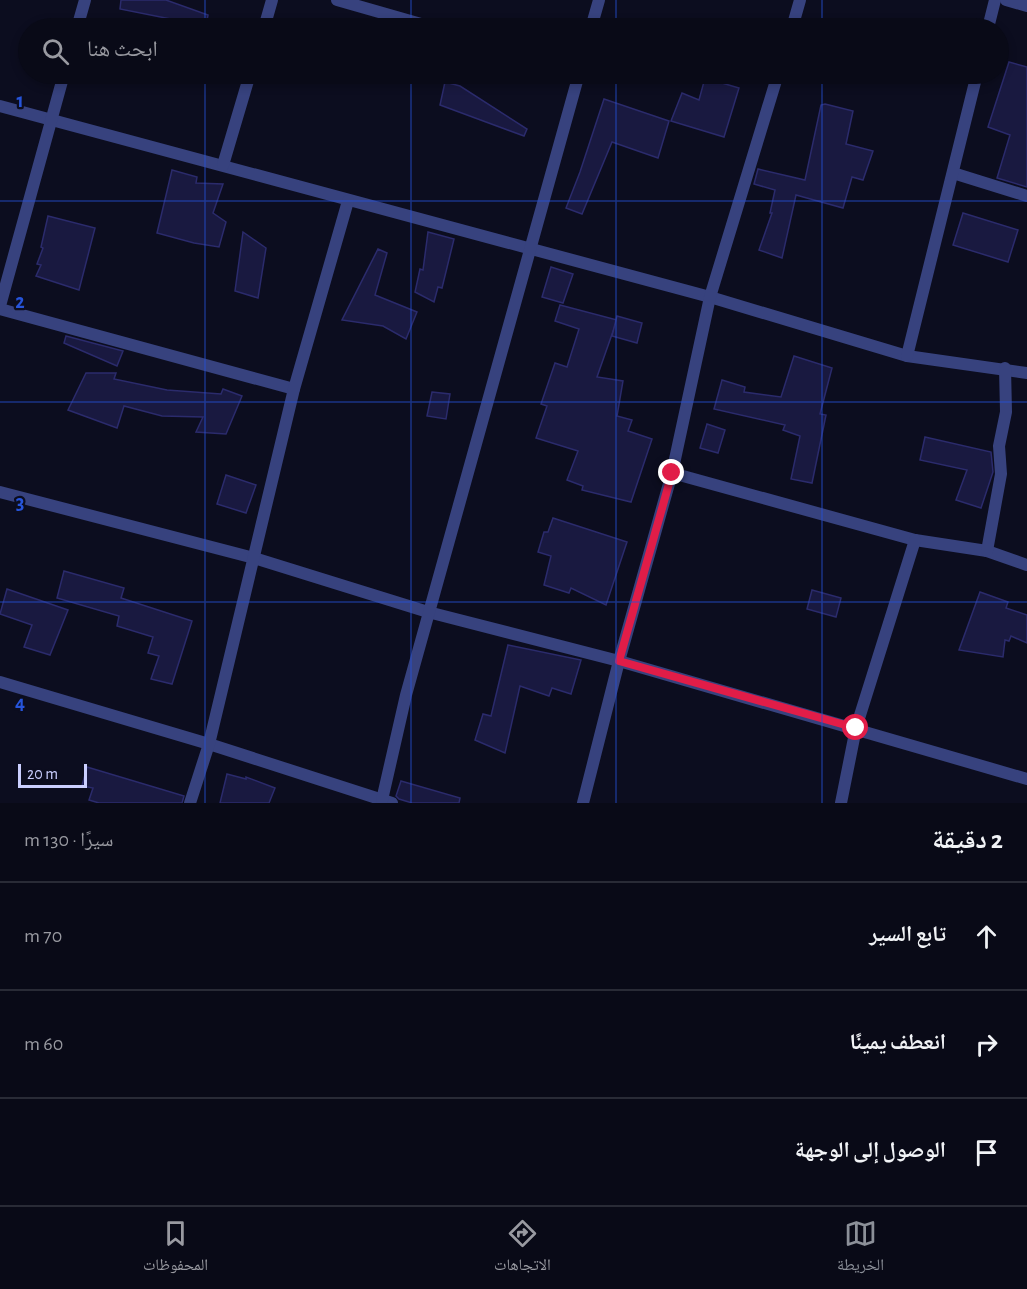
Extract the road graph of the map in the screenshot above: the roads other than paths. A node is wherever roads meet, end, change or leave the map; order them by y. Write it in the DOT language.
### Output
graph roads {
  1 [pos="86,0"];
  2 [pos="272,0"];
  3 [pos="337,0"];
  4 [pos="599,0"];
  5 [pos="800,0"];
  6 [pos="995,0"];
  7 [pos="1006,0"];
  8 [pos="1027,6"];
  9 [pos="80,18"];
  10 [pos="267,18"];
  11 [pos="400,18"];
  12 [pos="594,18"];
  13 [pos="795,18"];
  14 [pos="990,18"];
  15 [pos="61,84"];
  16 [pos="247,84"];
  17 [pos="576,84"];
  18 [pos="775,84"];
  19 [pos="975,84"];
  20 [pos="0,106"];
  21 [pos="50,121"];
  22 [pos="223,165"];
  23 [pos="953,173"];
  24 [pos="1027,196"];
  25 [pos="348,201"];
  26 [pos="532,251"];
  27 [pos="710,297"];
  28 [pos="0,307"];
  29 [pos="907,356"];
  30 [pos="1005,368"];
  31 [pos="1027,373"];
  32 [pos="294,389"];
  33 [pos="672,473"];
  34 [pos="0,492"];
  35 [pos="915,540"];
  36 [pos="987,551"];
  37 [pos="254,558"];
  38 [pos="1027,565"];
  39 [pos="428,612"];
  40 [pos="619,661"];
  41 [pos="0,682"];
  42 [pos="856,728"];
  43 [pos="208,744"];
  44 [pos="1027,779"];
  45 [pos="387,801"];
  46 [pos="190,803"];
  47 [pos="583,803"];
  48 [pos="841,803"];
  1 -- 9 [label="street"];
  2 -- 10 [label="street"];
  3 -- 11 [label="street"];
  4 -- 12 [label="street"];
  5 -- 13 [label="street"];
  6 -- 14 [label="street"];
  7 -- 8 [label="street"];
  15 -- 21 [label="street"];
  16 -- 22 [label="street"];
  17 -- 26 [label="street"];
  18 -- 27 [label="street"];
  19 -- 23 [label="street"];
  20 -- 21 [label="street"];
  21 -- 22 [label="street"];
  21 -- 28 [label="street"];
  22 -- 25 [label="street"];
  23 -- 24 [label="street"];
  23 -- 29 [label="street"];
  25 -- 26 [label="street"];
  25 -- 32 [label="street"];
  26 -- 27 [label="street"];
  26 -- 39 [label="street"];
  27 -- 29 [label="street"];
  27 -- 33 [label="street"];
  28 -- 32 [label="street"];
  29 -- 30 [label="street"];
  30 -- 31 [label="street"];
  30 -- 36 [label="street"];
  32 -- 37 [label="street"];
  33 -- 35 [label="street"];
  33 -- 40 [label="street"];
  34 -- 37 [label="street"];
  35 -- 36 [label="street"];
  35 -- 42 [label="street"];
  36 -- 38 [label="street"];
  37 -- 39 [label="street"];
  37 -- 43 [label="street"];
  39 -- 40 [label="street"];
  39 -- 45 [label="street"];
  40 -- 42 [label="street"];
  40 -- 47 [label="street"];
  41 -- 43 [label="street"];
  42 -- 44 [label="street"];
  42 -- 48 [label="street"];
  43 -- 45 [label="street"];
  43 -- 46 [label="street"];
}
